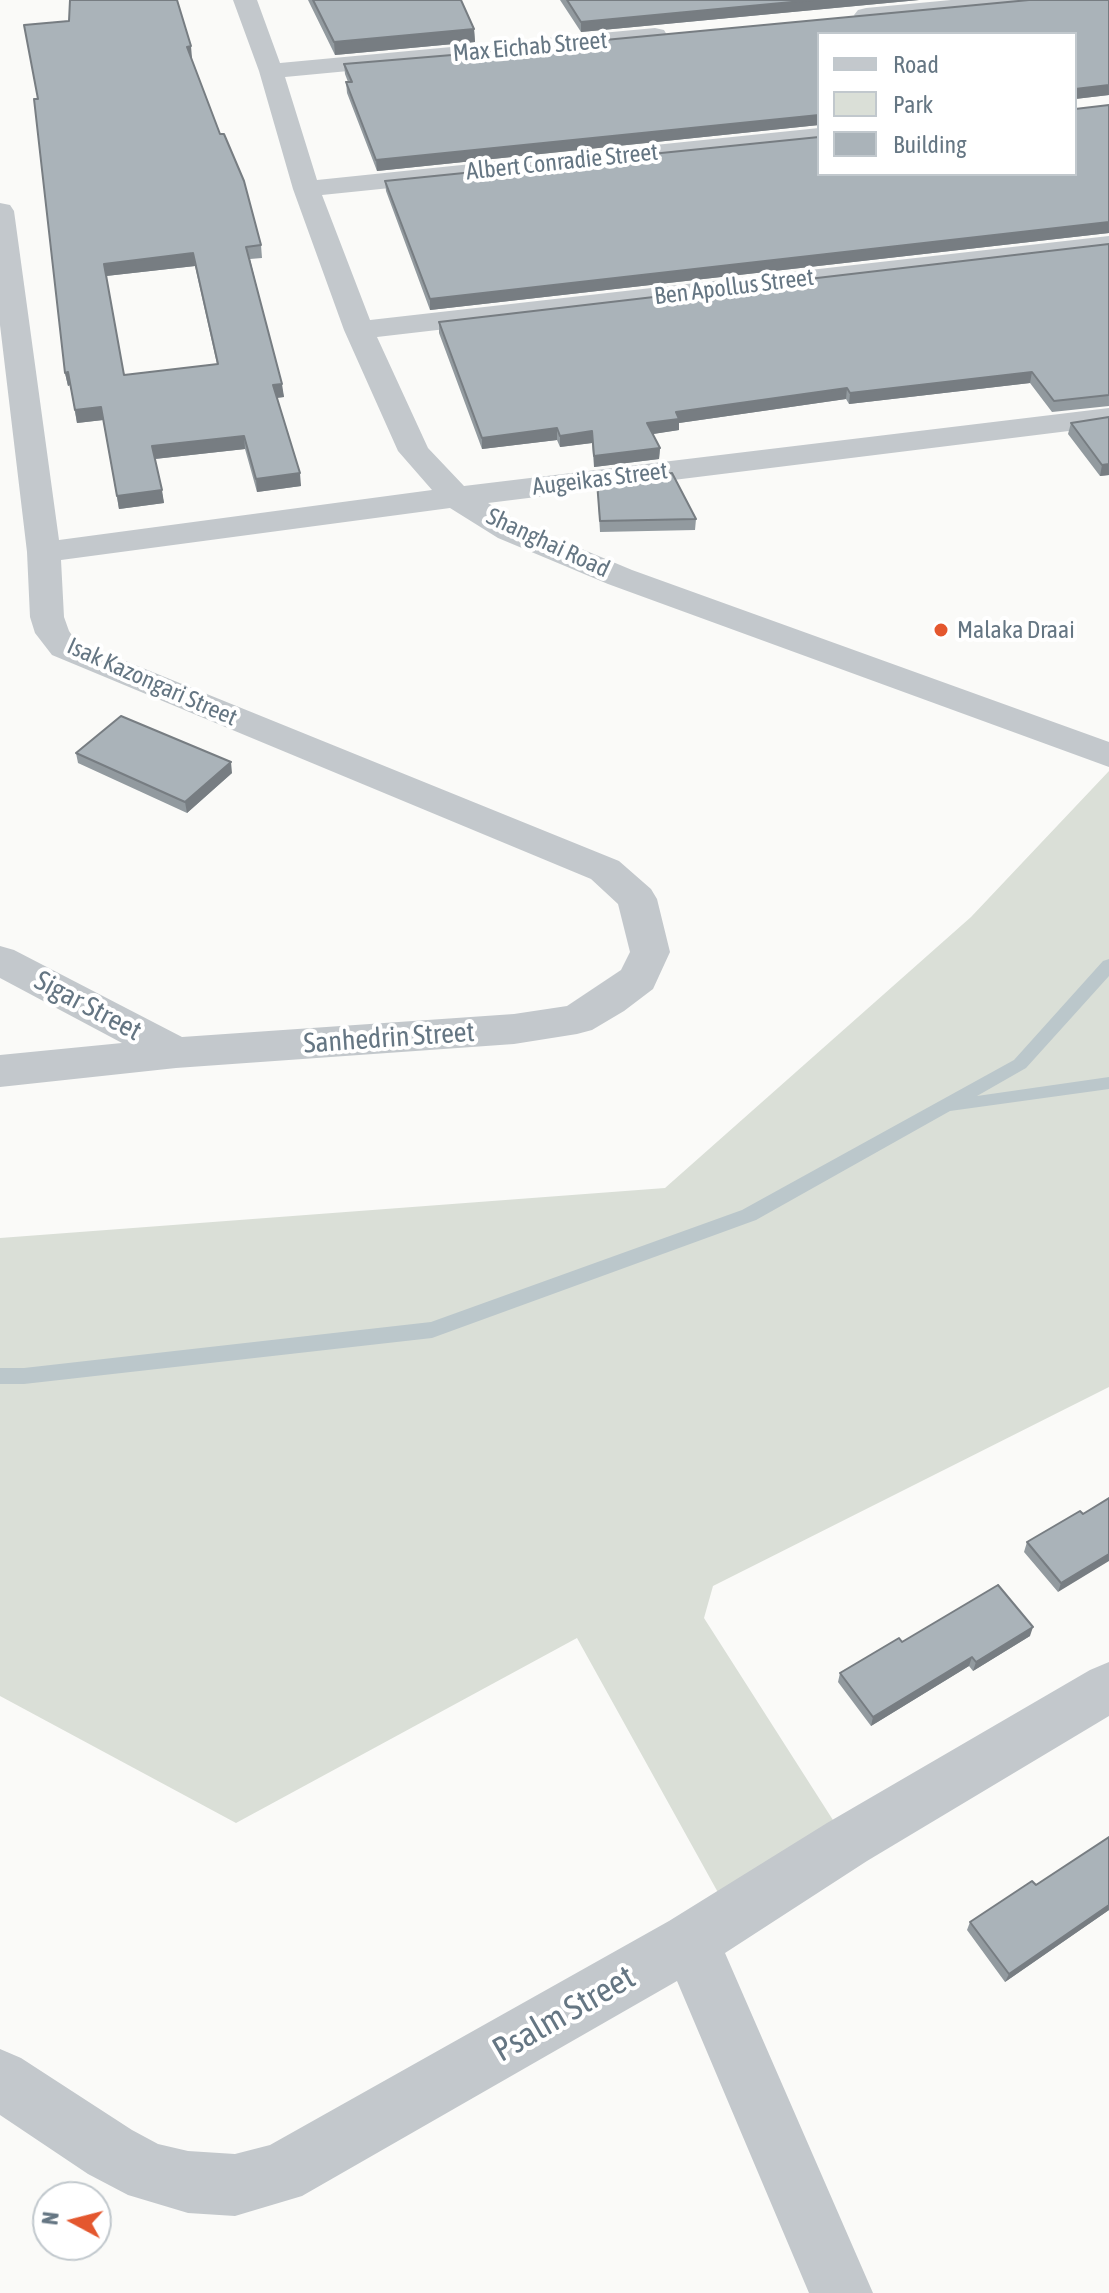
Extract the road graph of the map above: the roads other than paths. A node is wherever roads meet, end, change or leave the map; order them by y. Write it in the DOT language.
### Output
graph roads {
  1 [pos="245,0"];
  2 [pos="1027,0"];
  3 [pos="849,17"];
  4 [pos="677,33"];
  5 [pos="271,71"];
  6 [pos="817,136"];
  7 [pos="306,189"];
  8 [pos="0,211"];
  9 [pos="1109,244"];
  10 [pos="359,330"];
  11 [pos="1109,417"];
  12 [pos="456,497"];
  13 [pos="44,552"];
  14 [pos="1109,755"];
  15 [pos="605,870"];
  16 [pos="0,960"];
  17 [pos="176,1053"];
  18 [pos="0,1071"];
  19 [pos="1109,1687"];
  20 [pos="690,1942"];
  21 [pos="0,2079"];
  22 [pos="841,2293"];
  1 -- 5 [label="street, Shanghai Road"];
  2 -- 3 [label="street"];
  4 -- 5 [label="street, Max Eichab Street"];
  5 -- 7 [label="street, Shanghai Road"];
  6 -- 7 [label="street, Albert Conradie Street"];
  7 -- 10 [label="street, Shanghai Road"];
  8 -- 13 [label="street, Isak Kazongari Street"];
  9 -- 10 [label="street, Ben Apollus Street"];
  10 -- 12 [label="street, Shanghai Road"];
  11 -- 12 [label="street, Augeikas Street"];
  12 -- 13 [label="street, Augeikas Street"];
  12 -- 14 [label="street, Shanghai Road"];
  13 -- 15 [label="street, Isak Kazongari Street"];
  15 -- 17 [label="street, Sanhedrin Street"];
  16 -- 17 [label="street, Sigar Street"];
  17 -- 18 [label="street, Sanhedrin Street"];
  19 -- 20 [label="street, Psalm Street"];
  20 -- 21 [label="street, Psalm Street"];
  20 -- 22 [label="street"];
}
